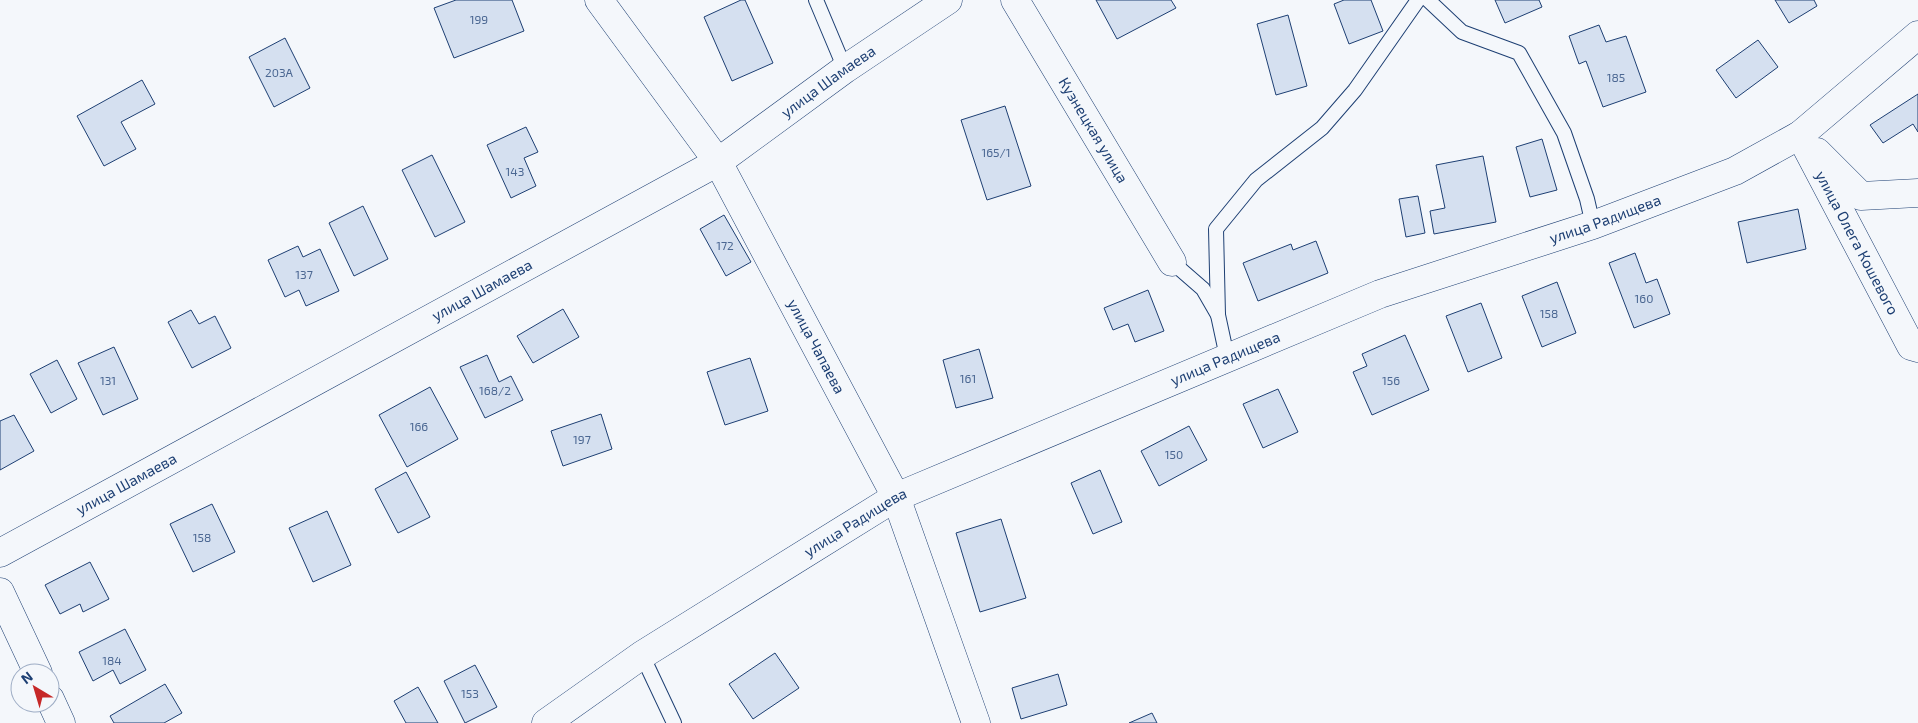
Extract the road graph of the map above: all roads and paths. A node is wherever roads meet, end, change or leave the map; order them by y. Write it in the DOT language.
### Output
graph roads {
  1 [pos="599,0"];
  2 [pos="816,0"];
  3 [pos="948,0"];
  4 [pos="1016,0"];
  5 [pos="1418,0"];
  6 [pos="1428,0"];
  7 [pos="1918,35"];
  8 [pos="845,69"];
  9 [pos="1800,135"];
  10 [pos="718,162"];
  11 [pos="1918,193"];
  12 [pos="1593,225"];
  13 [pos="1172,262"];
  14 [pos="1218,315"];
  15 [pos="1918,348"];
  16 [pos="1227,357"];
  17 [pos="896,497"];
  18 [pos="0,553"];
  19 [pos="0,592"];
  20 [pos="642,655"];
  21 [pos="33,663"];
  22 [pos="546,723"];
  23 [pos="674,723"];
  24 [pos="976,723"];
  1 -- 10 [label="street, улица Чапаева"];
  2 -- 8 [label="lane"];
  3 -- 8 [label="street, улица Шамаева"];
  4 -- 13 [label="street, Кузнецкая улица"];
  5 -- 14 [label="lane"];
  6 -- 12 [label="lane"];
  7 -- 9 [label="street, улица Радищева"];
  8 -- 10 [label="street, улица Шамаева"];
  9 -- 11 [label="street"];
  9 -- 12 [label="street, улица Радищева"];
  9 -- 15 [label="street, улица Олега Кошевого"];
  10 -- 17 [label="street, улица Чапаева"];
  10 -- 18 [label="street, улица Шамаева"];
  12 -- 16 [label="street, улица Радищева"];
  13 -- 14 [label="lane"];
  14 -- 16 [label="lane"];
  16 -- 17 [label="street, улица Радищева"];
  17 -- 20 [label="street, улица Радищева"];
  17 -- 24 [label="street, улица Чапаева"];
  19 -- 21 [label="street"];
  20 -- 22 [label="street, улица Радищева"];
  20 -- 23 [label="lane"];
}
